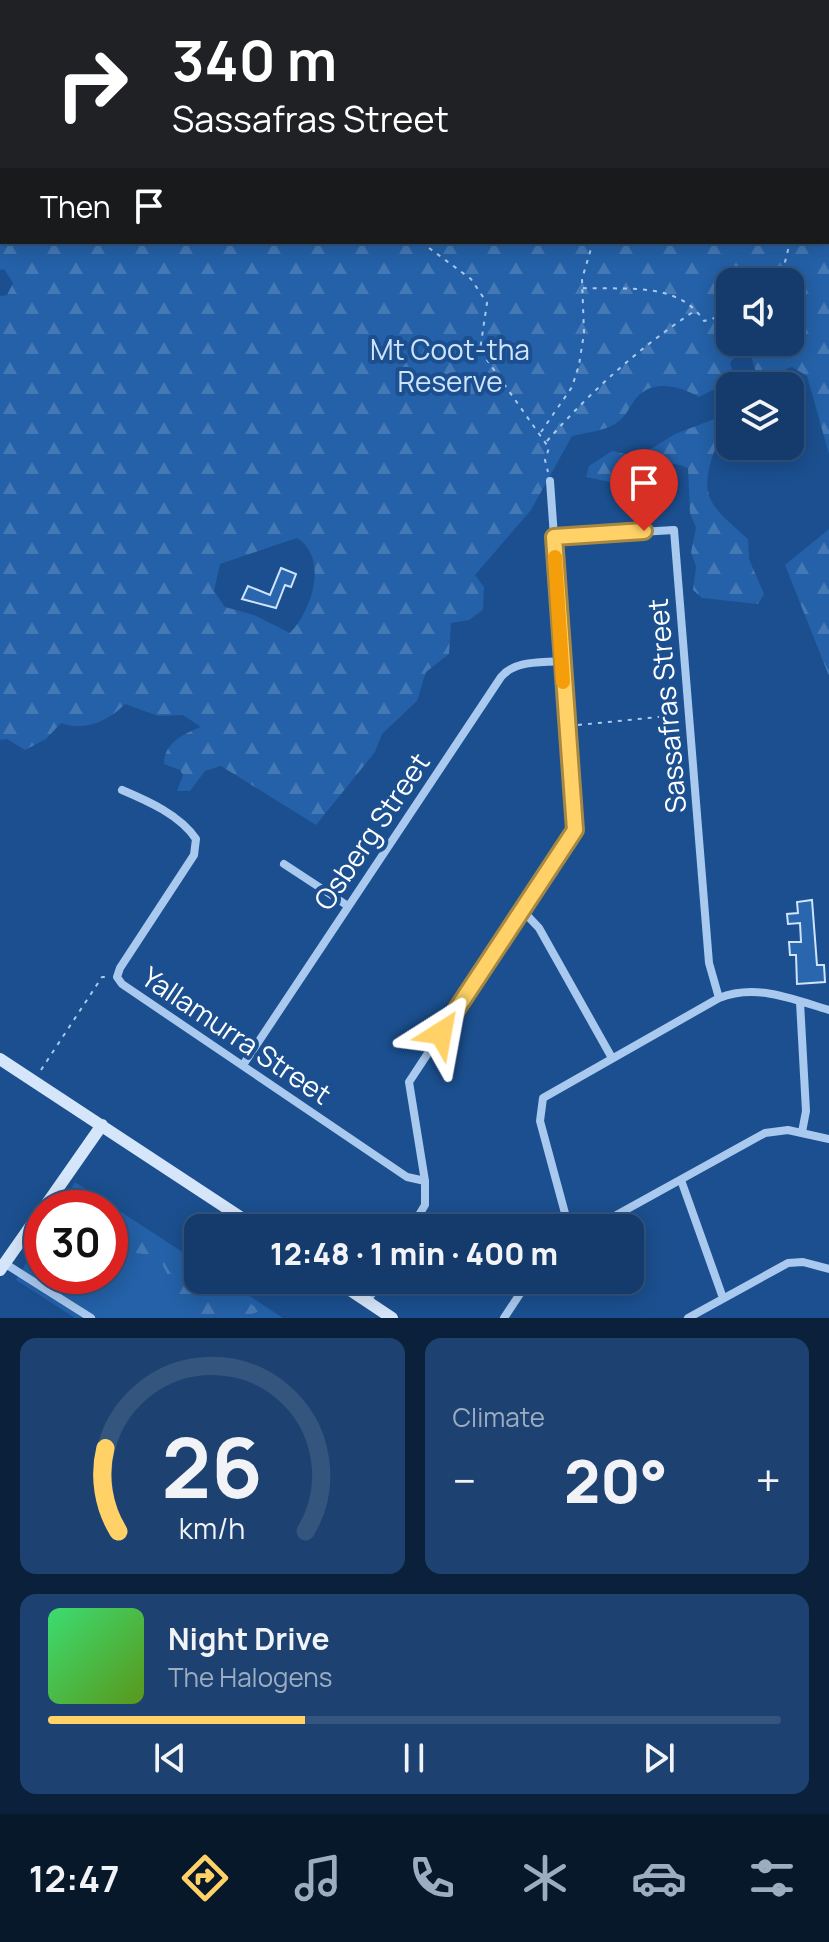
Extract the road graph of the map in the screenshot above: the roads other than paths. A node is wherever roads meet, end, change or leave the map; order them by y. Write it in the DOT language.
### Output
graph roads {
  1 [pos="550,481"];
  2 [pos="554,537"];
  3 [pos="561,661"];
  4 [pos="122,790"];
  5 [pos="284,864"];
  6 [pos="348,906"];
  7 [pos="523,911"];
  8 [pos="719,998"];
  9 [pos="800,1002"];
  10 [pos="829,1010"];
  11 [pos="612,1058"];
  12 [pos="0,1059"];
  13 [pos="243,1065"];
  14 [pos="102,1125"];
  15 [pos="802,1132"];
  16 [pos="829,1139"];
  17 [pos="681,1180"];
  18 [pos="425,1181"];
  19 [pos="56,1190"];
  20 [pos="236,1214"];
  21 [pos="420,1214"];
  22 [pos="566,1214"];
  23 [pos="619,1214"];
  24 [pos="24,1236"];
  25 [pos="2,1267"];
  26 [pos="829,1269"];
  27 [pos="355,1294"];
  28 [pos="372,1294"];
  29 [pos="520,1294"];
  30 [pos="723,1298"];
  31 [pos="367,1302"];
  32 [pos="91,1318"];
  33 [pos="392,1318"];
  34 [pos="504,1318"];
  35 [pos="688,1318"];
  1 -- 2 [label="street"];
  2 -- 3 [label="street"];
  2 -- 8 [label="street, Sassafras Street"];
  3 -- 6 [label="street, Osberg Street"];
  3 -- 7 [label="street"];
  4 -- 13 [label="street, Yallamurra Street"];
  5 -- 6 [label="street"];
  6 -- 13 [label="street, Osberg Street"];
  7 -- 11 [label="street"];
  7 -- 18 [label="street"];
  8 -- 9 [label="street"];
  8 -- 11 [label="street"];
  9 -- 10 [label="street"];
  9 -- 15 [label="street"];
  11 -- 22 [label="street"];
  12 -- 14 [label="street"];
  13 -- 18 [label="street, Yallamurra Street"];
  14 -- 19 [label="street"];
  14 -- 20 [label="street"];
  15 -- 16 [label="street"];
  15 -- 17 [label="street"];
  17 -- 23 [label="street"];
  17 -- 30 [label="street"];
  18 -- 21 [label="street"];
  24 -- 25 [label="street"];
  25 -- 32 [label="street"];
  26 -- 30 [label="street"];
  27 -- 31 [label="street"];
  28 -- 31 [label="street"];
  29 -- 34 [label="street"];
  30 -- 35 [label="street"];
  31 -- 33 [label="street"];
}
